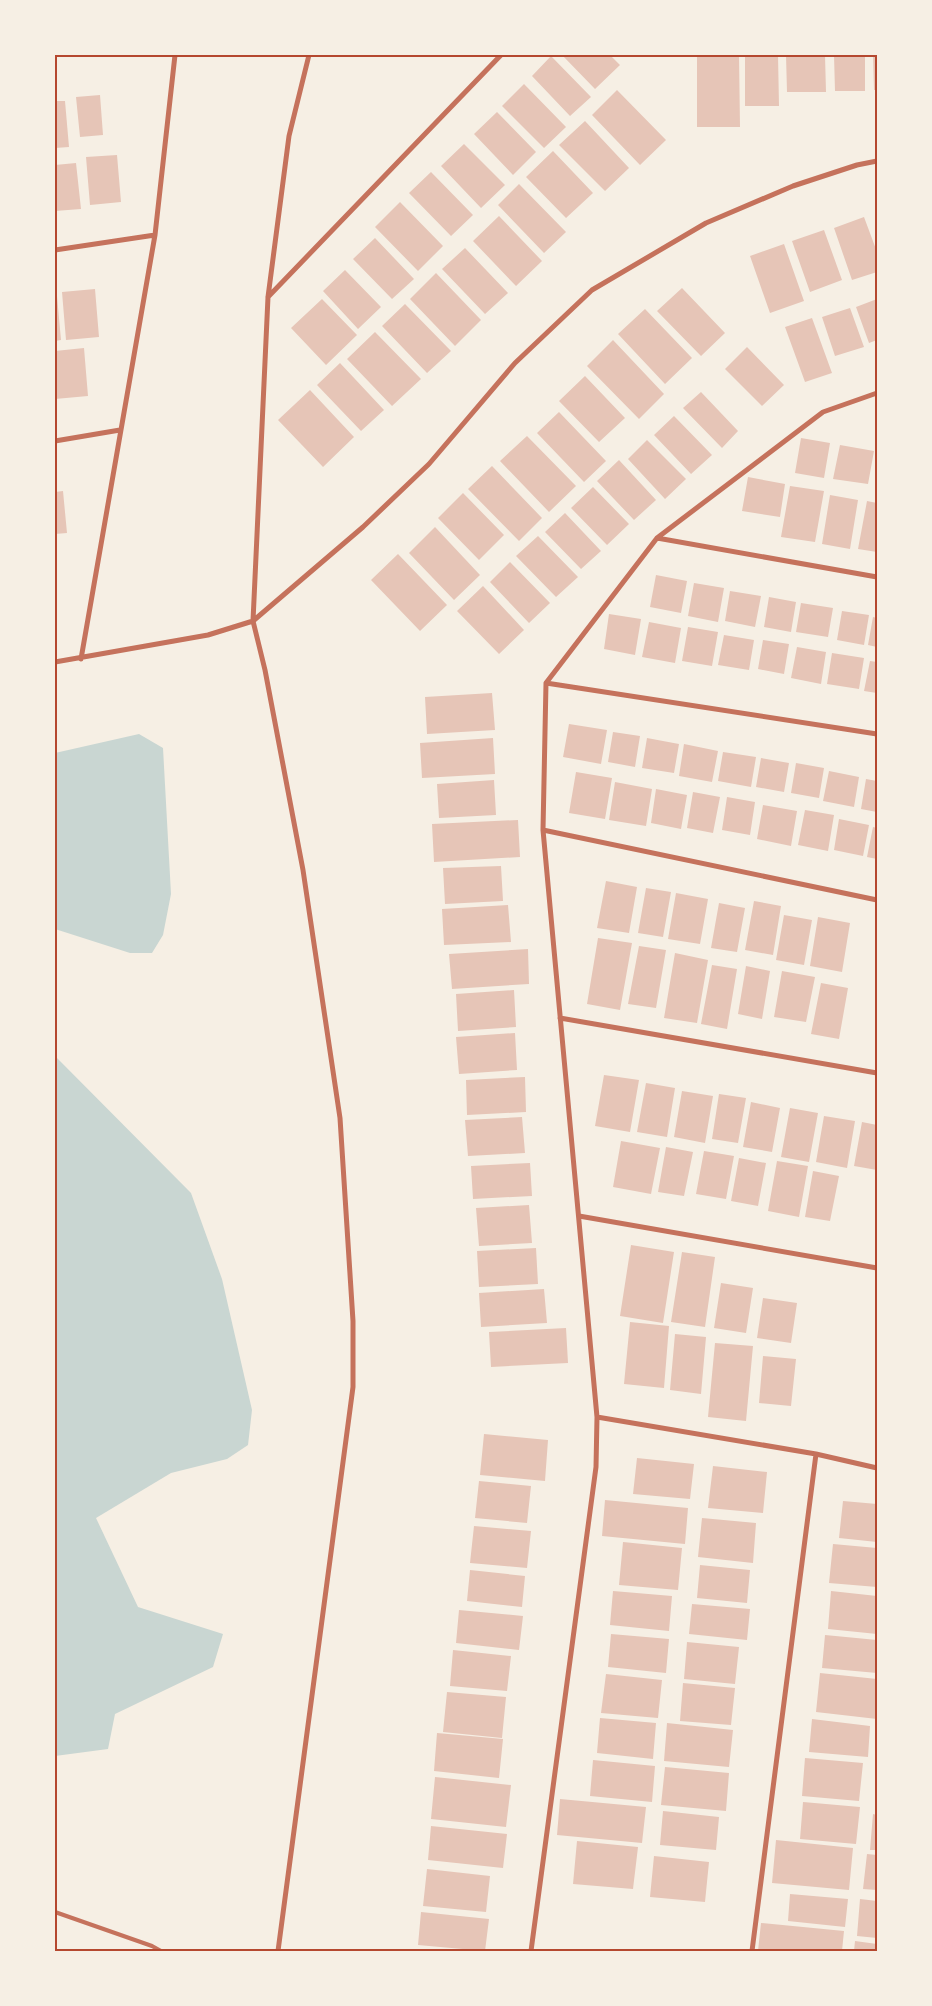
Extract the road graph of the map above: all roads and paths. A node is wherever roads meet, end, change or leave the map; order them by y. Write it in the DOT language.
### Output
graph roads {
  1 [pos="175,55"];
  2 [pos="309,55"];
  3 [pos="501,55"];
  4 [pos="877,161"];
  5 [pos="155,235"];
  6 [pos="55,250"];
  7 [pos="268,297"];
  8 [pos="877,393"];
  9 [pos="120,430"];
  10 [pos="55,441"];
  11 [pos="658,538"];
  12 [pos="877,577"];
  13 [pos="253,622"];
  14 [pos="81,659"];
  15 [pos="55,662"];
  16 [pos="546,683"];
  17 [pos="877,734"];
  18 [pos="543,830"];
  19 [pos="877,900"];
  20 [pos="560,1018"];
  21 [pos="877,1073"];
  22 [pos="579,1216"];
  23 [pos="877,1268"];
  24 [pos="597,1417"];
  25 [pos="816,1454"];
  26 [pos="877,1468"];
  27 [pos="55,1912"];
  28 [pos="161,1951"];
  29 [pos="278,1951"];
  30 [pos="531,1951"];
  31 [pos="752,1951"];
  1 -- 5 [label="street"];
  2 -- 7 [label="street"];
  3 -- 7 [label="street"];
  4 -- 13 [label="street"];
  5 -- 6 [label="street"];
  5 -- 9 [label="street"];
  7 -- 13 [label="street"];
  8 -- 11 [label="street"];
  9 -- 10 [label="street"];
  9 -- 14 [label="street"];
  11 -- 12 [label="street"];
  11 -- 16 [label="street"];
  13 -- 14 [label="street"];
  13 -- 29 [label="street"];
  14 -- 15 [label="street"];
  16 -- 17 [label="street"];
  16 -- 18 [label="street"];
  18 -- 19 [label="street"];
  18 -- 20 [label="street"];
  20 -- 21 [label="street"];
  20 -- 22 [label="street"];
  22 -- 23 [label="street"];
  22 -- 24 [label="street"];
  24 -- 25 [label="street"];
  24 -- 30 [label="street"];
  25 -- 26 [label="street"];
  25 -- 31 [label="street"];
  27 -- 28 [label="lane"];
}
